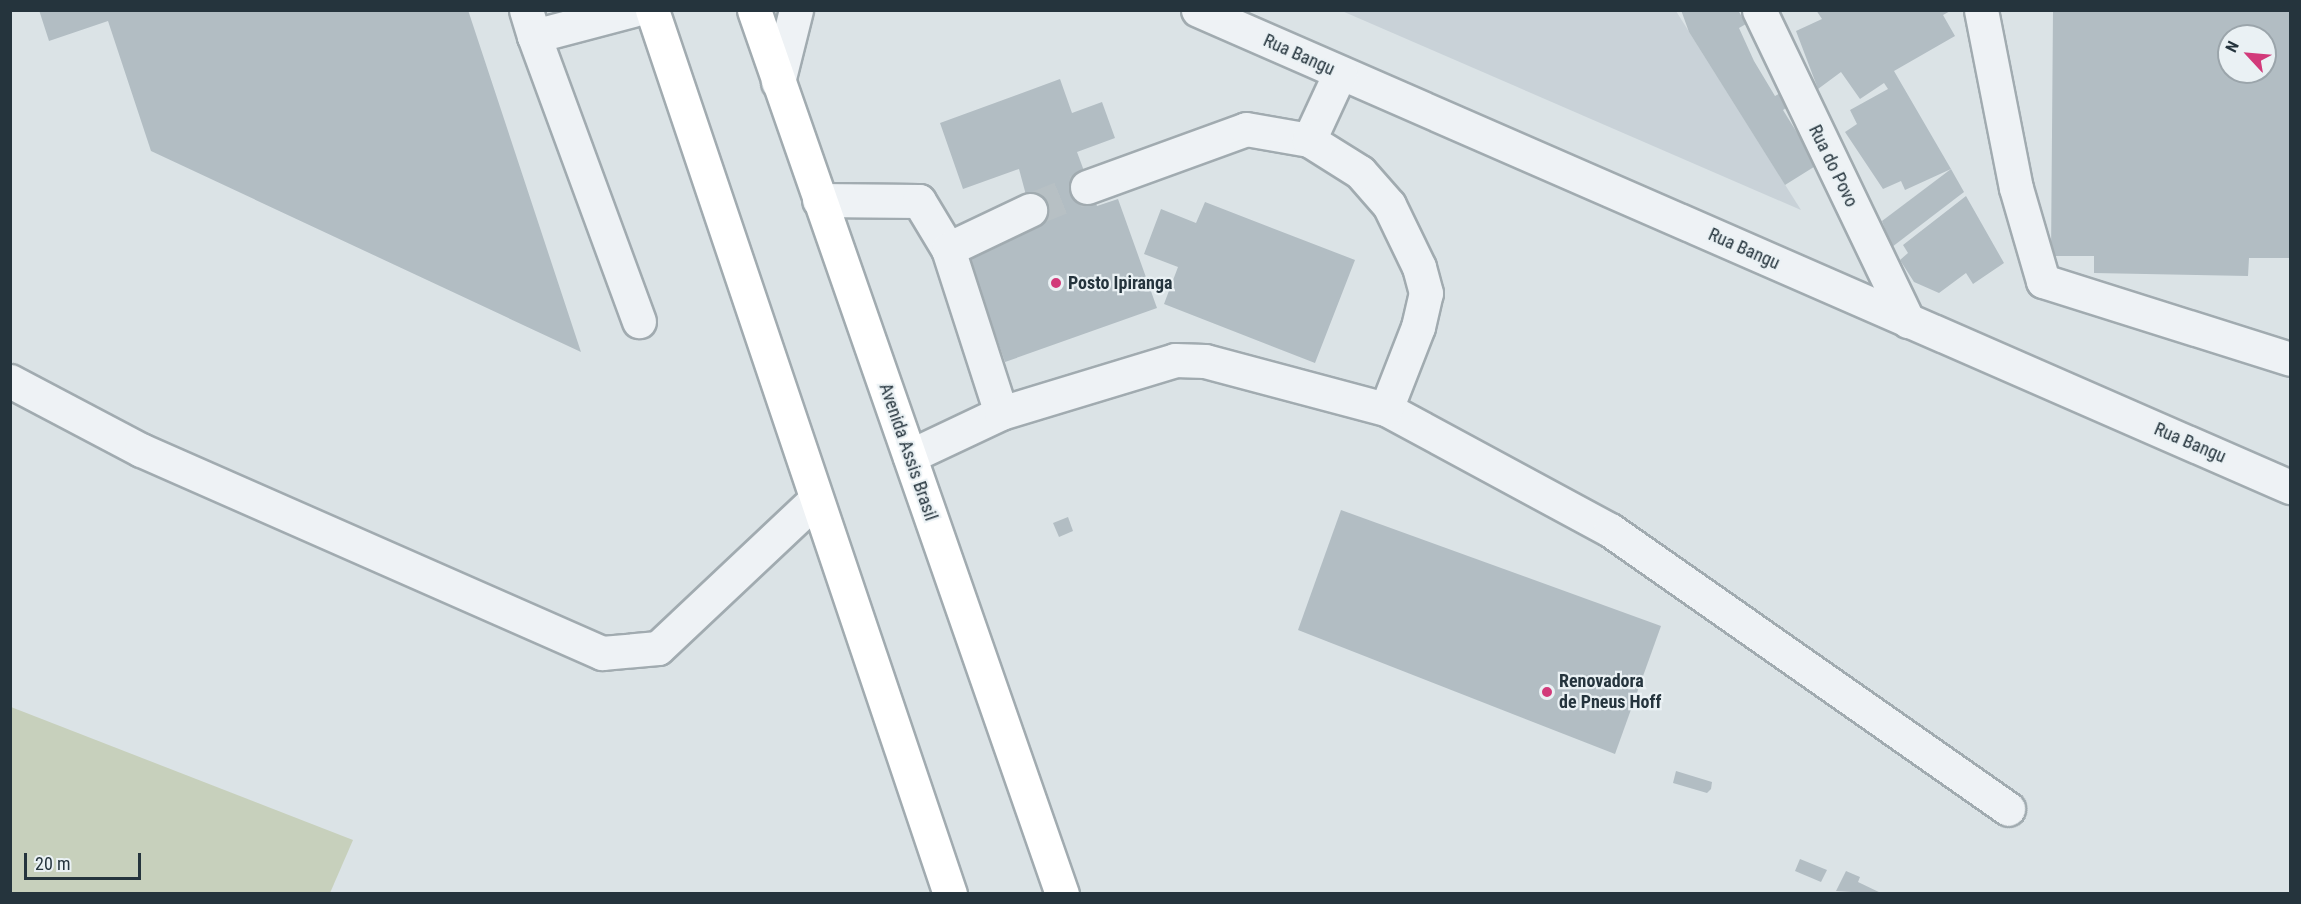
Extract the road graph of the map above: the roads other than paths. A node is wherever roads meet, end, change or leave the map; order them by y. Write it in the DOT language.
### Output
graph roads {
  1 [pos="633,10"];
  2 [pos="652,10"];
  3 [pos="754,10"];
  4 [pos="772,10"];
  5 [pos="796,10"];
  6 [pos="1198,10"];
  7 [pos="1759,10"];
  8 [pos="1981,10"];
  9 [pos="530,23"];
  10 [pos="1340,73"];
  11 [pos="778,82"];
  12 [pos="1310,140"];
  13 [pos="1087,187"];
  14 [pos="819,200"];
  15 [pos="1030,210"];
  16 [pos="948,249"];
  17 [pos="639,321"];
  18 [pos="1908,321"];
  19 [pos="2290,359"];
  20 [pos="10,381"];
  21 [pos="1386,409"];
  22 [pos="1001,413"];
  23 [pos="910,456"];
  24 [pos="2290,487"];
  25 [pos="816,499"];
  26 [pos="2008,809"];
  27 [pos="950,894"];
  28 [pos="1062,894"];
  1 -- 9 [label="street"];
  2 -- 25 [label="main road"];
  3 -- 11 [label="main road, Avenida Assis Brasil"];
  4 -- 11 [label="street"];
  5 -- 11 [label="street"];
  6 -- 10 [label="street, Rua Bangu"];
  7 -- 18 [label="street, Rua do Povo"];
  8 -- 19 [label="street"];
  9 -- 17 [label="street"];
  10 -- 12 [label="street"];
  10 -- 18 [label="street, Rua Bangu"];
  11 -- 14 [label="main road, Avenida Assis Brasil"];
  12 -- 13 [label="street"];
  12 -- 21 [label="street"];
  14 -- 16 [label="street"];
  14 -- 23 [label="main road, Avenida Assis Brasil"];
  15 -- 16 [label="street"];
  16 -- 22 [label="street"];
  18 -- 24 [label="street, Rua Bangu"];
  20 -- 25 [label="street"];
  21 -- 22 [label="street"];
  21 -- 26 [label="street"];
  22 -- 23 [label="street"];
  23 -- 28 [label="main road, Avenida Assis Brasil"];
  25 -- 27 [label="main road"];
}
